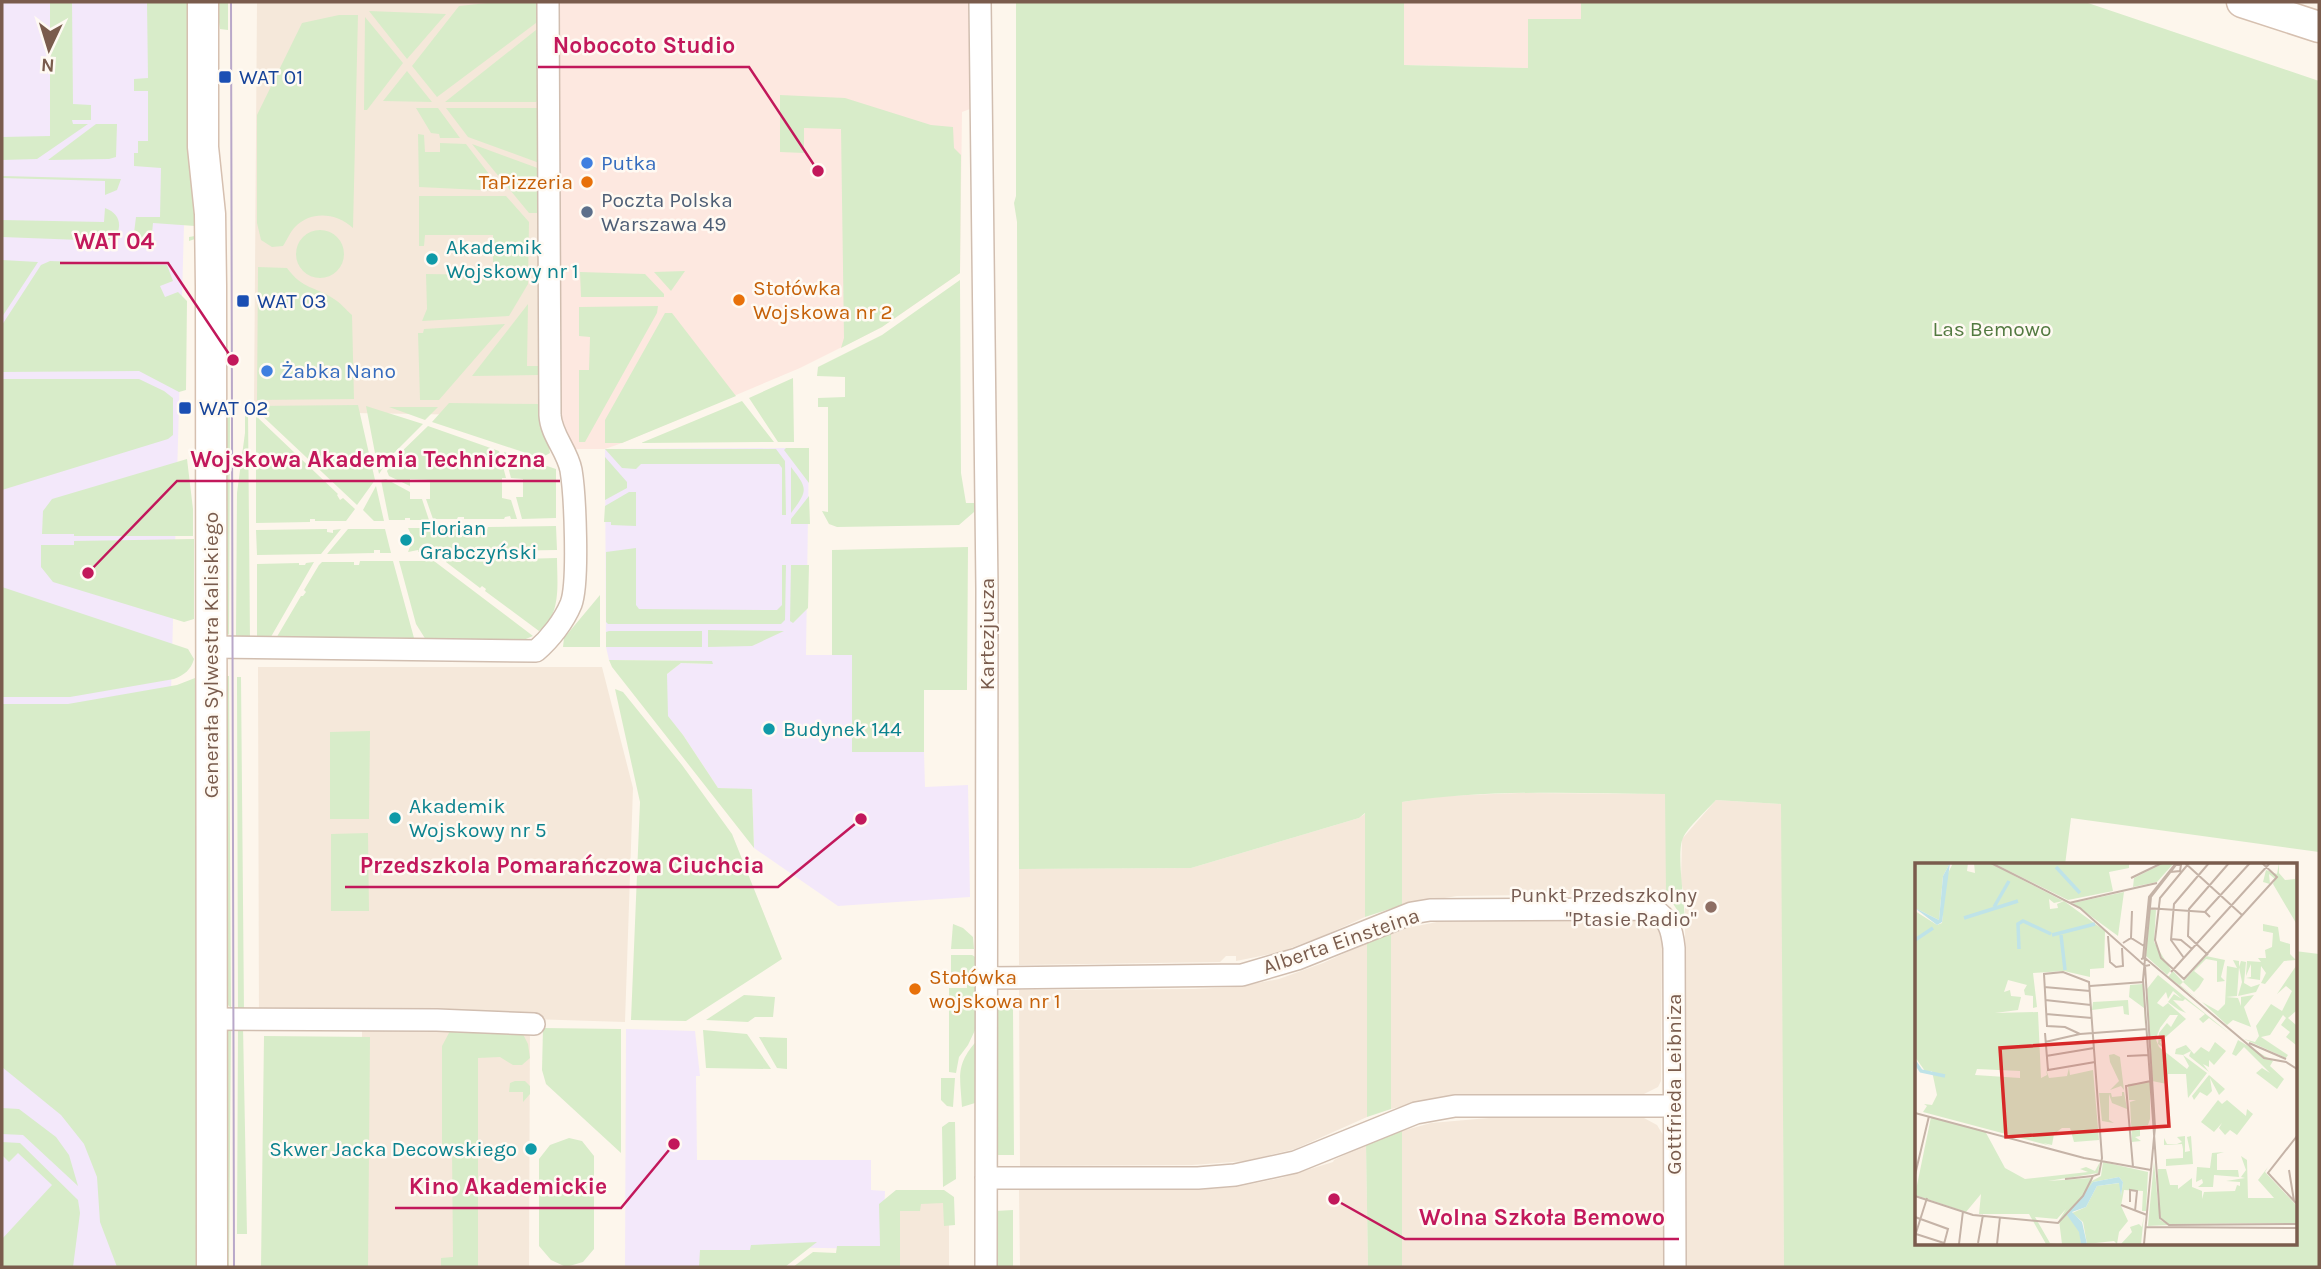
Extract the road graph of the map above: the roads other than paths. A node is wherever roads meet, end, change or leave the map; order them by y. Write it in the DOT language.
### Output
graph roads {
  1 [pos="203,2"];
  2 [pos="548,2"];
  3 [pos="980,2"];
  4 [pos="2242,2"];
  5 [pos="2319,27"];
  6 [pos="210,647"];
  7 [pos="1653,909"];
  8 [pos="987,978"];
  9 [pos="212,1019"];
  10 [pos="534,1024"];
  11 [pos="1673,1106"];
  12 [pos="986,1178"];
  13 [pos="212,1267"];
  14 [pos="986,1267"];
  15 [pos="1675,1267"];
  1 -- 6 [label="street, Generała Sylwestra Kaliskiego"];
  2 -- 6 [label="street"];
  3 -- 8 [label="street, Kartezjusza"];
  4 -- 5 [label="street"];
  6 -- 9 [label="street, Generała Sylwestra Kaliskiego"];
  7 -- 8 [label="street, Alberta Einsteina"];
  7 -- 11 [label="street, Gottfrieda Leibniza"];
  8 -- 12 [label="street, Kartezjusza"];
  9 -- 10 [label="street"];
  9 -- 13 [label="street, Generała Sylwestra Kaliskiego"];
  11 -- 12 [label="street"];
  11 -- 15 [label="street, Gottfrieda Leibniza"];
  12 -- 14 [label="street, Kartezjusza"];
}
